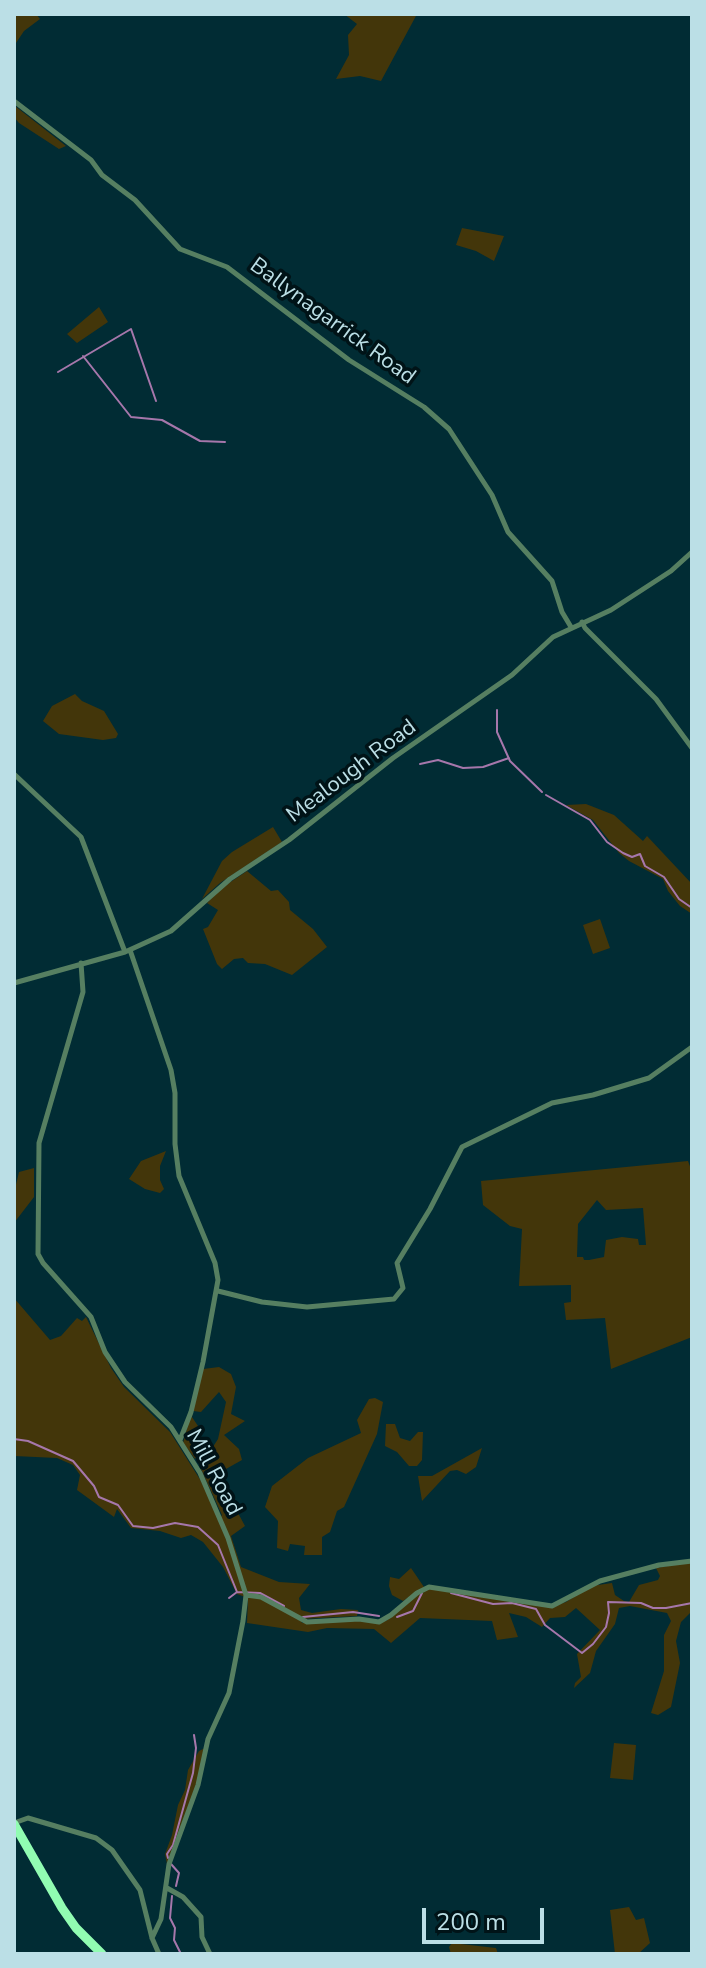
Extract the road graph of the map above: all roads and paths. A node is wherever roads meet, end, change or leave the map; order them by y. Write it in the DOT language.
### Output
graph roads {
  1 [pos="14,101"];
  2 [pos="692,552"];
  3 [pos="582,622"];
  4 [pos="571,627"];
  5 [pos="692,748"];
  6 [pos="14,774"];
  7 [pos="128,951"];
  8 [pos="81,963"];
  9 [pos="14,983"];
  10 [pos="692,1047"];
  11 [pos="218,1291"];
  12 [pos="180,1440"];
  13 [pos="692,1561"];
  14 [pos="246,1595"];
  15 [pos="14,1824"];
  16 [pos="167,1888"];
  17 [pos="152,1938"];
  18 [pos="102,1954"];
  19 [pos="159,1954"];
  20 [pos="210,1954"];
  1 -- 4 [label="street, Ballynagarrick Road"];
  2 -- 3 [label="street, Mealough Road"];
  3 -- 4 [label="street, Mealough Road"];
  3 -- 5 [label="street"];
  4 -- 7 [label="street, Mealough Road"];
  6 -- 7 [label="street"];
  7 -- 8 [label="street, Mealough Road"];
  7 -- 11 [label="street"];
  8 -- 9 [label="street, Mealough Road"];
  8 -- 12 [label="street, Mill Road"];
  10 -- 11 [label="street"];
  11 -- 12 [label="street"];
  12 -- 14 [label="street, Mill Road"];
  13 -- 14 [label="street"];
  14 -- 16 [label="street, Mill Road"];
  15 -- 17 [label="street"];
  15 -- 18 [label="highway"];
  16 -- 17 [label="street, Mill Road"];
  16 -- 20 [label="street"];
  17 -- 19 [label="street"];
}
